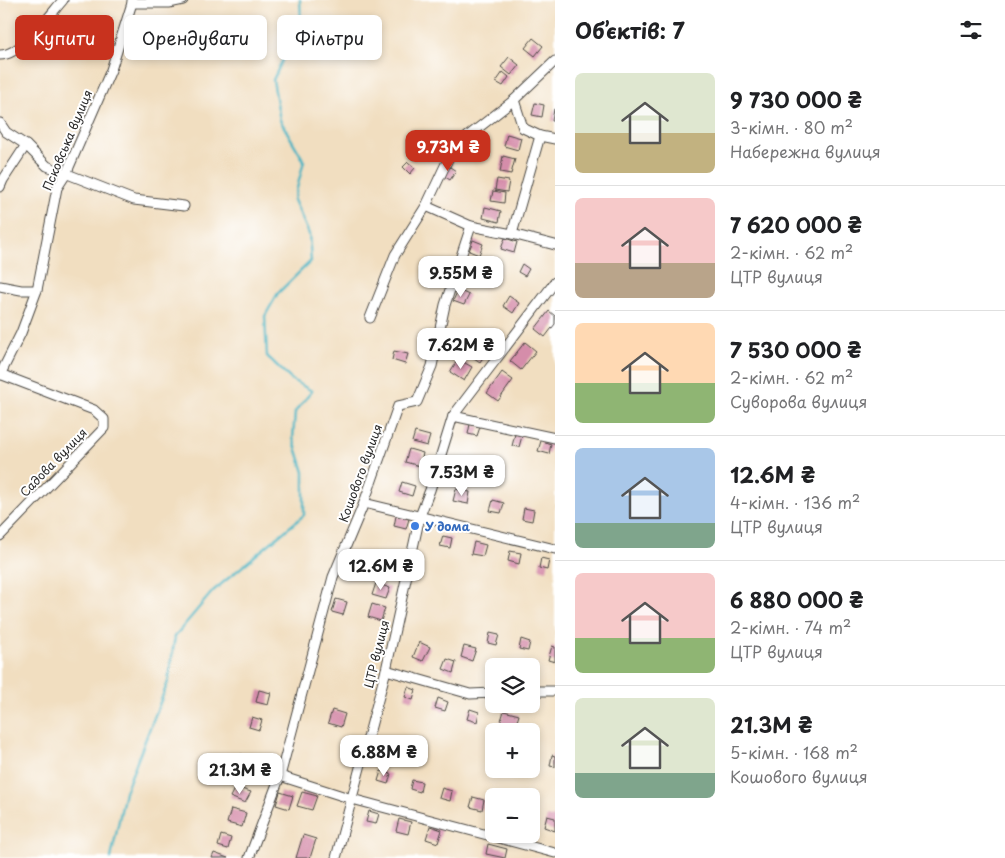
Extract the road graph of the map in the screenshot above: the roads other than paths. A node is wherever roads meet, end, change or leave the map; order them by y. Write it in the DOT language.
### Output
graph roads {
  1 [pos="63,0"];
  2 [pos="183,0"];
  3 [pos="132,1"];
  4 [pos="0,55"];
  5 [pos="555,61"];
  6 [pos="514,100"];
  7 [pos="0,123"];
  8 [pos="540,136"];
  9 [pos="555,139"];
  10 [pos="26,145"];
  11 [pos="66,174"];
  12 [pos="0,188"];
  13 [pos="184,206"];
  14 [pos="426,206"];
  15 [pos="471,226"];
  16 [pos="512,234"];
  17 [pos="555,245"];
  18 [pos="555,282"];
  19 [pos="0,286"];
  20 [pos="37,290"];
  21 [pos="370,318"];
  22 [pos="0,374"];
  23 [pos="453,416"];
  24 [pos="555,438"];
  25 [pos="364,503"];
  26 [pos="420,516"];
  27 [pos="0,536"];
  28 [pos="555,549"];
  29 [pos="386,670"];
  30 [pos="540,691"];
  31 [pos="555,691"];
  32 [pos="485,693"];
  33 [pos="280,776"];
  34 [pos="352,799"];
  35 [pos="555,853"];
  36 [pos="249,858"];
  37 [pos="336,858"];
  1 -- 4 [label="street"];
  2 -- 3 [label="street"];
  3 -- 11 [label="street, Псковська вулиця"];
  5 -- 6 [label="street"];
  6 -- 8 [label="street"];
  6 -- 14 [label="street"];
  7 -- 10 [label="street"];
  8 -- 9 [label="street"];
  8 -- 16 [label="street"];
  10 -- 11 [label="street"];
  10 -- 12 [label="street"];
  11 -- 13 [label="street"];
  11 -- 20 [label="street, Псковська вулиця"];
  14 -- 15 [label="street"];
  14 -- 21 [label="street"];
  15 -- 16 [label="street"];
  15 -- 25 [label="street, Кошового вулиця"];
  16 -- 17 [label="street"];
  18 -- 23 [label="street, ЦТР вулиця"];
  19 -- 20 [label="street"];
  20 -- 22 [label="street, Псковська вулиця"];
  22 -- 27 [label="street, Садова вулиця"];
  23 -- 24 [label="street"];
  23 -- 26 [label="street, ЦТР вулиця"];
  25 -- 26 [label="street"];
  25 -- 33 [label="street, Кошового вулиця"];
  26 -- 28 [label="street"];
  26 -- 29 [label="street, ЦТР вулиця"];
  29 -- 32 [label="street"];
  29 -- 34 [label="street, ЦТР вулиця"];
  30 -- 31 [label="street"];
  33 -- 34 [label="street"];
  33 -- 36 [label="street, Кошового вулиця"];
  34 -- 35 [label="street"];
  34 -- 37 [label="street, ЦТР вулиця"];
}
